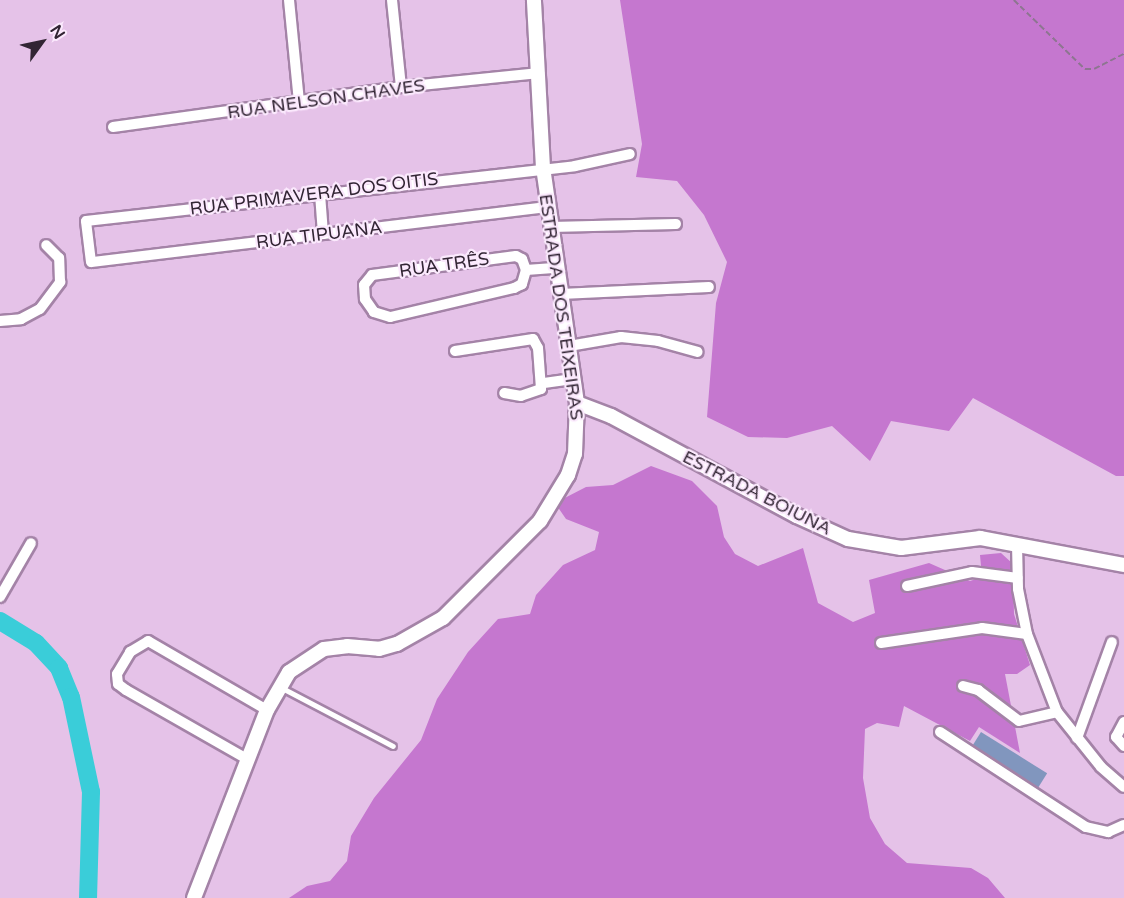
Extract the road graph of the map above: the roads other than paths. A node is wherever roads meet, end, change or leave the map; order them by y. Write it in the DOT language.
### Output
graph roads {
  1 [pos="289,0"];
  2 [pos="392,0"];
  3 [pos="534,0"];
  4 [pos="539,73"];
  5 [pos="401,87"];
  6 [pos="299,102"];
  7 [pos="113,127"];
  8 [pos="630,154"];
  9 [pos="543,168"];
  10 [pos="320,194"];
  11 [pos="548,207"];
  12 [pos="676,224"];
  13 [pos="551,227"];
  14 [pos="323,234"];
  15 [pos="46,245"];
  16 [pos="91,262"];
  17 [pos="557,268"];
  18 [pos="525,274"];
  19 [pos="709,287"];
  20 [pos="561,294"];
  21 [pos="0,321"];
  22 [pos="569,346"];
  23 [pos="455,351"];
  24 [pos="698,352"];
  25 [pos="573,379"];
  26 [pos="544,383"];
  27 [pos="504,393"];
  28 [pos="577,403"];
  29 [pos="31,543"];
  30 [pos="1017,544"];
  31 [pos="1124,565"];
  32 [pos="1018,578"];
  33 [pos="908,586"];
  34 [pos="0,597"];
  35 [pos="1027,634"];
  36 [pos="1112,642"];
  37 [pos="881,643"];
  38 [pos="278,686"];
  39 [pos="963,686"];
  40 [pos="267,710"];
  41 [pos="1057,712"];
  42 [pos="1124,722"];
  43 [pos="940,732"];
  44 [pos="1077,738"];
  45 [pos="393,746"];
  46 [pos="1124,746"];
  47 [pos="247,759"];
  48 [pos="1124,787"];
  49 [pos="1124,825"];
  50 [pos="194,898"];
  1 -- 6 [label="street"];
  2 -- 5 [label="street"];
  3 -- 4 [label="street, ESTRADA DOS TEIXEIRAS"];
  4 -- 5 [label="street, RUA NELSON CHAVES"];
  4 -- 9 [label="street, ESTRADA DOS TEIXEIRAS"];
  5 -- 6 [label="street, RUA NELSON CHAVES"];
  6 -- 7 [label="street, RUA NELSON CHAVES"];
  8 -- 9 [label="street, RUA PRIMAVERA DOS OITIS"];
  9 -- 10 [label="street, RUA PRIMAVERA DOS OITIS"];
  9 -- 11 [label="street, ESTRADA DOS TEIXEIRAS"];
  10 -- 14 [label="street"];
  10 -- 16 [label="street, RUA PRIMAVERA DOS OITIS"];
  11 -- 13 [label="street, ESTRADA DOS TEIXEIRAS"];
  11 -- 14 [label="street, RUA TIPUANA"];
  12 -- 13 [label="street"];
  13 -- 17 [label="street, ESTRADA DOS TEIXEIRAS"];
  14 -- 16 [label="street, RUA TIPUANA"];
  15 -- 21 [label="street"];
  17 -- 18 [label="street"];
  17 -- 20 [label="street, ESTRADA DOS TEIXEIRAS"];
  18 -- 18 [label="street, RUA TRÊS"];
  19 -- 20 [label="street"];
  20 -- 22 [label="street, ESTRADA DOS TEIXEIRAS"];
  22 -- 24 [label="street"];
  22 -- 25 [label="street, ESTRADA DOS TEIXEIRAS"];
  23 -- 26 [label="street"];
  25 -- 26 [label="street"];
  25 -- 28 [label="street, ESTRADA DOS TEIXEIRAS"];
  26 -- 27 [label="street"];
  28 -- 30 [label="street, ESTRADA BOIUNA"];
  28 -- 38 [label="street, ESTRADA DOS TEIXEIRAS"];
  29 -- 34 [label="street"];
  30 -- 31 [label="street, ESTRADA BOIUNA"];
  30 -- 32 [label="street"];
  32 -- 33 [label="street"];
  32 -- 35 [label="street"];
  35 -- 37 [label="street"];
  35 -- 41 [label="street"];
  36 -- 44 [label="street"];
  38 -- 40 [label="street, ESTRADA DOS TEIXEIRAS"];
  38 -- 45 [label="lane"];
  39 -- 41 [label="street"];
  40 -- 47 [label="street, ESTRADA DOS TEIXEIRAS"];
  40 -- 47 [label="street"];
  41 -- 44 [label="street"];
  42 -- 46 [label="street"];
  43 -- 49 [label="street"];
  44 -- 48 [label="street"];
  47 -- 50 [label="street, ESTRADA DOS TEIXEIRAS"];
}
